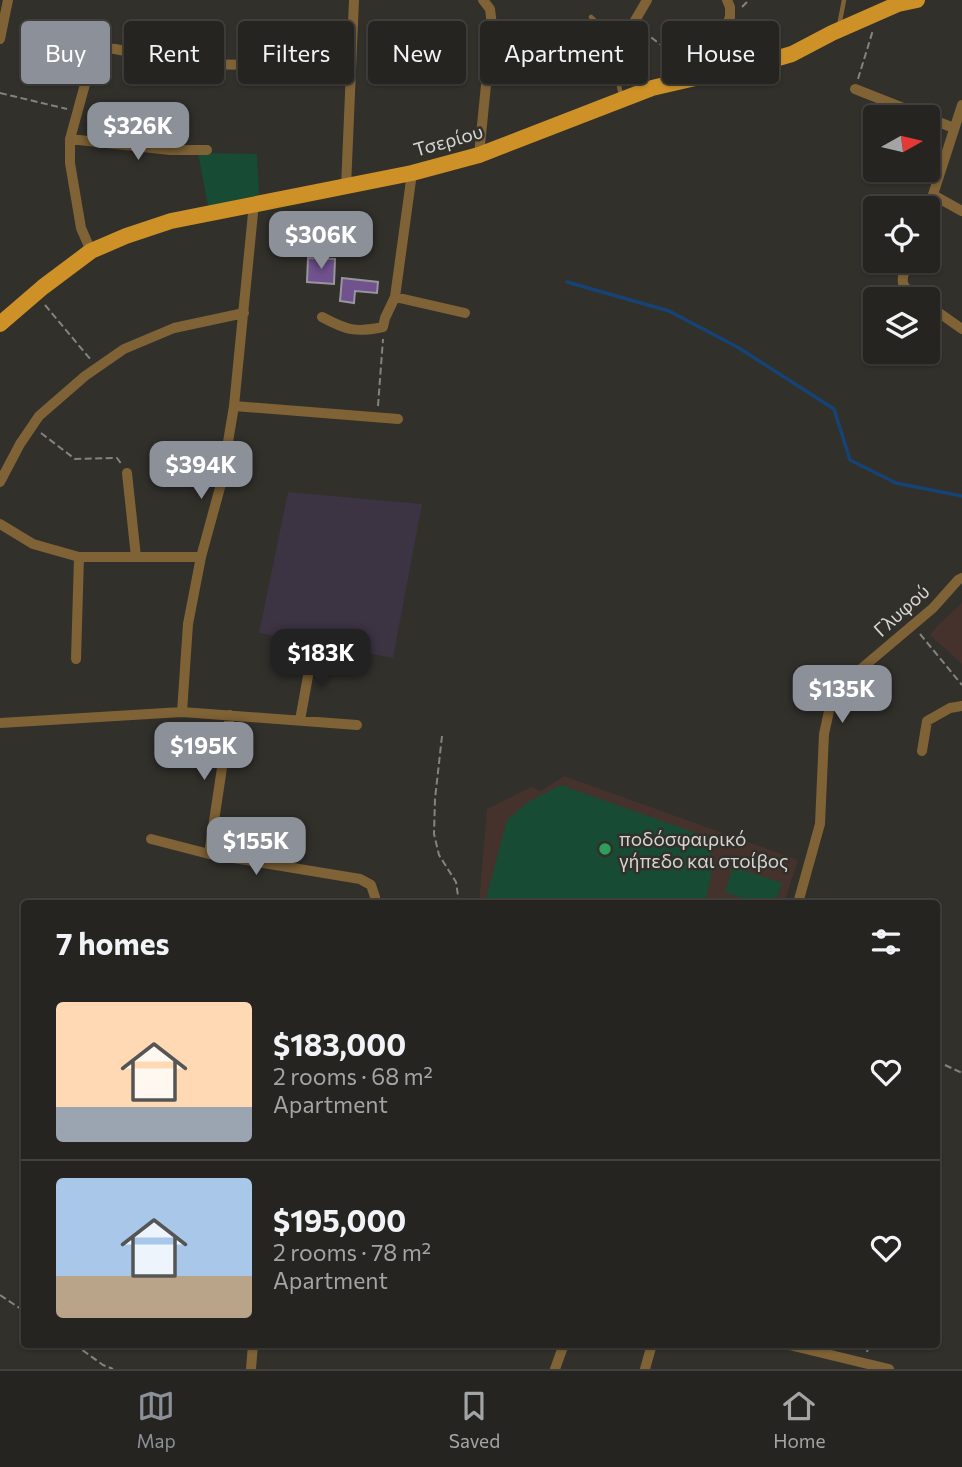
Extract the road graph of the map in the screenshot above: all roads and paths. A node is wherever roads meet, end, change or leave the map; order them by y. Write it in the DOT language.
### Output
graph roads {
  1 [pos="8,0"];
  2 [pos="354,0"];
  3 [pos="484,0"];
  4 [pos="647,0"];
  5 [pos="727,0"];
  6 [pos="844,0"];
  7 [pos="917,0"];
  8 [pos="878,13"];
  9 [pos="591,17"];
  10 [pos="353,21"];
  11 [pos="636,21"];
  12 [pos="728,21"];
  13 [pos="838,30"];
  14 [pos="648,35"];
  15 [pos="0,39"];
  16 [pos="662,45"];
  17 [pos="779,57"];
  18 [pos="238,65"];
  19 [pos="351,84"];
  20 [pos="671,84"];
  21 [pos="855,89"];
  22 [pos="0,93"];
  23 [pos="622,100"];
  24 [pos="895,105"];
  25 [pos="962,105"];
  26 [pos="78,111"];
  27 [pos="940,123"];
  28 [pos="954,128"];
  29 [pos="70,139"];
  30 [pos="206,150"];
  31 [pos="479,155"];
  32 [pos="412,173"];
  33 [pos="346,187"];
  34 [pos="933,195"];
  35 [pos="254,203"];
  36 [pos="962,211"];
  37 [pos="92,251"];
  38 [pos="36,293"];
  39 [pos="395,297"];
  40 [pos="244,313"];
  41 [pos="465,313"];
  42 [pos="940,314"];
  43 [pos="322,317"];
  44 [pos="0,324"];
  45 [pos="383,327"];
  46 [pos="962,330"];
  47 [pos="97,368"];
  48 [pos="234,406"];
  49 [pos="377,417"];
  50 [pos="398,419"];
  51 [pos="32,427"];
  52 [pos="127,473"];
  53 [pos="0,482"];
  54 [pos="0,524"];
  55 [pos="79,557"];
  56 [pos="136,557"];
  57 [pos="201,557"];
  58 [pos="962,578"];
  59 [pos="913,625"];
  60 [pos="312,654"];
  61 [pos="76,659"];
  62 [pos="962,685"];
  63 [pos="962,706"];
  64 [pos="182,712"];
  65 [pos="230,715"];
  66 [pos="300,720"];
  67 [pos="0,723"];
  68 [pos="357,724"];
  69 [pos="442,736"];
  70 [pos="922,751"];
  71 [pos="151,839"];
  72 [pos="209,854"];
  73 [pos="374,900"];
  74 [pos="459,900"];
  75 [pos="799,900"];
  76 [pos="945,1065"];
  77 [pos="962,1073"];
  78 [pos="0,1294"];
  79 [pos="21,1309"];
  80 [pos="80,1348"];
  81 [pos="253,1348"];
  82 [pos="563,1348"];
  83 [pos="651,1348"];
  84 [pos="798,1348"];
  85 [pos="850,1364"];
  86 [pos="113,1369"];
  87 [pos="251,1369"];
  88 [pos="555,1369"];
  89 [pos="645,1369"];
  90 [pos="889,1369"];
  1 -- 15 [label="street"];
  2 -- 10 [label="street"];
  3 -- 31 [label="street"];
  4 -- 11 [label="street"];
  5 -- 12 [label="street"];
  6 -- 13 [label="lane"];
  7 -- 8 [label="main road, Τσερίου"];
  8 -- 13 [label="main road, Τσερίου"];
  8 -- 21 [label="path"];
  9 -- 23 [label="lane"];
  13 -- 17 [label="main road, Τσερίου"];
  14 -- 16 [label="path"];
  18 -- 26 [label="street"];
  19 -- 33 [label="street"];
  20 -- 23 [label="main road, Τσερίου"];
  21 -- 24 [label="street"];
  22 -- 26 [label="path"];
  23 -- 31 [label="main road, Τσερίου"];
  25 -- 28 [label="street"];
  26 -- 29 [label="street"];
  27 -- 28 [label="street"];
  28 -- 34 [label="street"];
  29 -- 30 [label="street"];
  29 -- 37 [label="street"];
  31 -- 32 [label="main road, Τσερίου"];
  32 -- 33 [label="main road, Τσερίου"];
  32 -- 39 [label="street"];
  33 -- 35 [label="main road, Τσερίου"];
  34 -- 36 [label="street"];
  35 -- 37 [label="main road, Τσερίου"];
  35 -- 40 [label="street"];
  37 -- 38 [label="main road, Τσερίου"];
  38 -- 44 [label="main road, Τσερίου"];
  38 -- 47 [label="path"];
  39 -- 41 [label="street"];
  39 -- 45 [label="street"];
  40 -- 47 [label="street"];
  40 -- 48 [label="street"];
  42 -- 46 [label="street"];
  43 -- 45 [label="street"];
  45 -- 49 [label="path"];
  47 -- 51 [label="street"];
  48 -- 49 [label="street"];
  48 -- 57 [label="street"];
  49 -- 50 [label="street"];
  51 -- 52 [label="path"];
  51 -- 53 [label="street"];
  52 -- 56 [label="street"];
  54 -- 55 [label="street"];
  55 -- 56 [label="street"];
  55 -- 61 [label="street"];
  56 -- 57 [label="street"];
  57 -- 64 [label="street"];
  58 -- 59 [label="street, Γλυφού"];
  59 -- 62 [label="path"];
  59 -- 75 [label="street, Γλυφού"];
  60 -- 66 [label="street"];
  63 -- 70 [label="street"];
  64 -- 65 [label="street"];
  64 -- 67 [label="street"];
  65 -- 66 [label="street"];
  65 -- 72 [label="street"];
  66 -- 68 [label="street"];
  69 -- 74 [label="path"];
  71 -- 72 [label="street"];
  72 -- 73 [label="street"];
  76 -- 77 [label="path"];
  78 -- 79 [label="path"];
  80 -- 86 [label="path"];
  81 -- 87 [label="street"];
  82 -- 88 [label="street"];
  83 -- 89 [label="street"];
  84 -- 85 [label="street"];
  85 -- 90 [label="street"];
}
